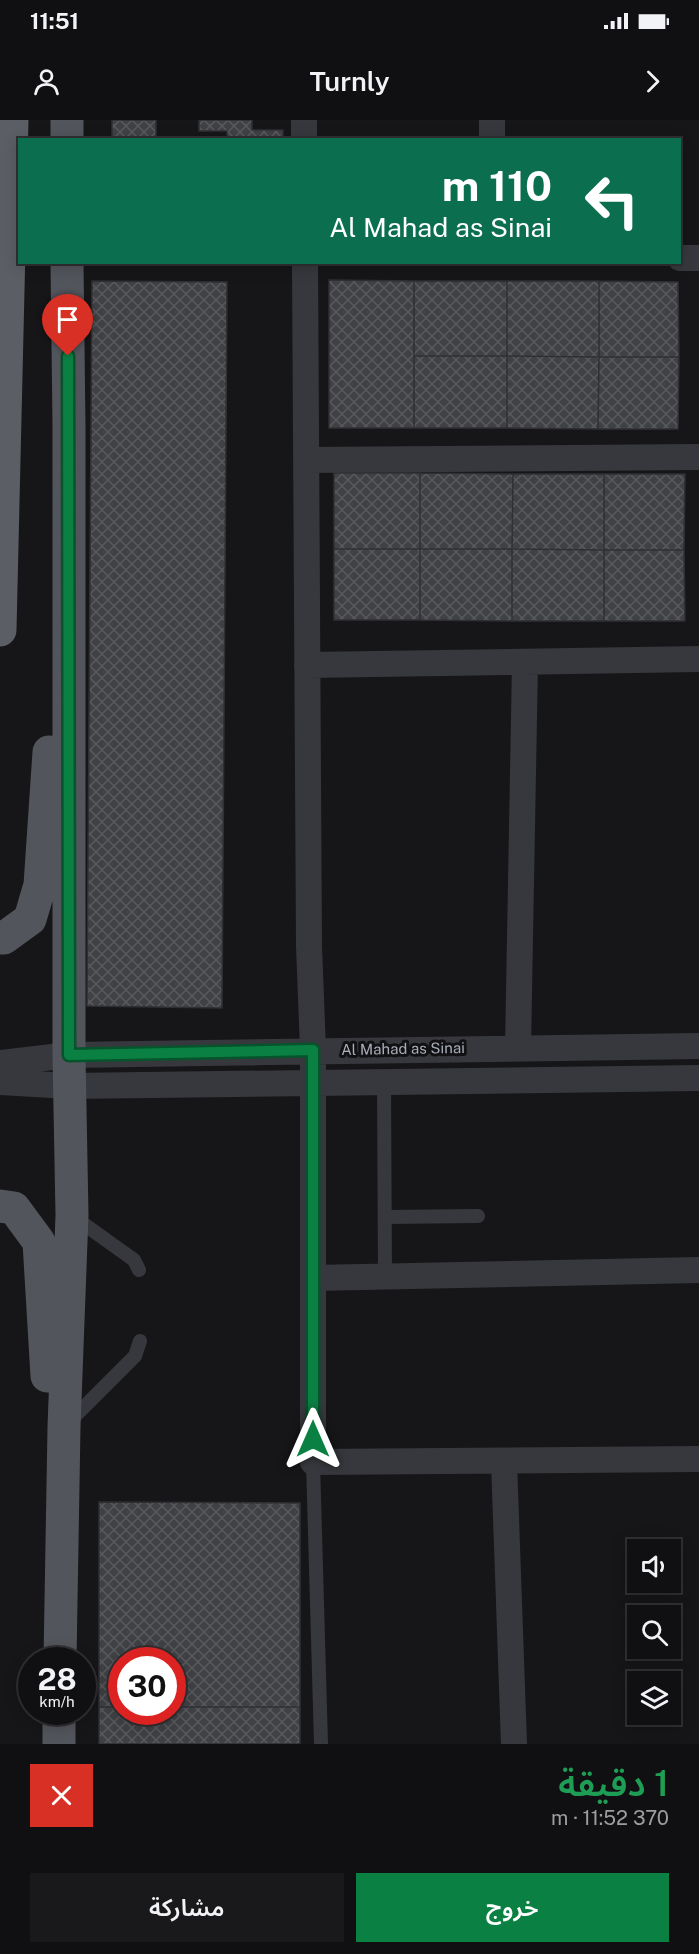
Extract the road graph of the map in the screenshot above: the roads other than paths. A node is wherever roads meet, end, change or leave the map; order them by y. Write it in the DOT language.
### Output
graph roads {
  1 [pos="12,120"];
  2 [pos="67,120"];
  3 [pos="304,120"];
  4 [pos="492,120"];
  5 [pos="67,138"];
  6 [pos="304,138"];
  7 [pos="492,138"];
  8 [pos="681,258"];
  9 [pos="699,258"];
  10 [pos="67,264"];
  11 [pos="305,264"];
  12 [pos="69,427"];
  13 [pos="699,457"];
  14 [pos="307,460"];
  15 [pos="0,630"];
  16 [pos="699,659"];
  17 [pos="525,662"];
  18 [pos="307,665"];
  19 [pos="0,938"];
  20 [pos="699,1046"];
  21 [pos="518,1048"];
  22 [pos="313,1050"];
  23 [pos="0,1063"];
  24 [pos="69,1070"];
  25 [pos="699,1078"];
  26 [pos="313,1081"];
  27 [pos="384,1081"];
  28 [pos="0,1083"];
  29 [pos="0,1206"];
  30 [pos="72,1215"];
  31 [pos="478,1216"];
  32 [pos="385,1217"];
  33 [pos="139,1270"];
  34 [pos="699,1270"];
  35 [pos="386,1276"];
  36 [pos="313,1278"];
  37 [pos="140,1341"];
  38 [pos="64,1427"];
  39 [pos="699,1459"];
  40 [pos="504,1461"];
  41 [pos="313,1462"];
  42 [pos="61,1572"];
  43 [pos="60,1647"];
  44 [pos="59,1725"];
  45 [pos="59,1744"];
  46 [pos="321,1744"];
  47 [pos="514,1744"];
  1 -- 15 [label="highway"];
  2 -- 5 [label="main road"];
  3 -- 6 [label="street"];
  4 -- 7 [label="street"];
  8 -- 9 [label="street"];
  10 -- 12 [label="main road"];
  11 -- 14 [label="street"];
  12 -- 19 [label="main road"];
  12 -- 24 [label="main road"];
  13 -- 14 [label="street"];
  14 -- 18 [label="street"];
  16 -- 17 [label="street"];
  17 -- 18 [label="street"];
  17 -- 21 [label="street"];
  18 -- 22 [label="street"];
  20 -- 21 [label="street, Al Mahad as Sinai"];
  21 -- 22 [label="street, Al Mahad as Sinai"];
  22 -- 24 [label="street, Al Mahad as Sinai"];
  22 -- 26 [label="street"];
  23 -- 24 [label="street, Al Mahad as Sinai"];
  24 -- 26 [label="street, Al Mahad as Sinai"];
  24 -- 28 [label="street, Al Mahad as Sinai"];
  24 -- 30 [label="main road"];
  25 -- 27 [label="street, Al Mahad as Sinai"];
  26 -- 27 [label="street, Al Mahad as Sinai"];
  26 -- 36 [label="street"];
  27 -- 32 [label="lane"];
  29 -- 42 [label="main road"];
  30 -- 33 [label="lane"];
  30 -- 38 [label="main road"];
  31 -- 32 [label="lane"];
  32 -- 35 [label="lane"];
  34 -- 35 [label="street"];
  35 -- 36 [label="street"];
  36 -- 41 [label="street"];
  37 -- 38 [label="lane"];
  38 -- 42 [label="main road"];
  39 -- 40 [label="street"];
  40 -- 41 [label="street"];
  40 -- 47 [label="street"];
  41 -- 46 [label="lane"];
  42 -- 43 [label="main road"];
  44 -- 45 [label="main road"];
}
